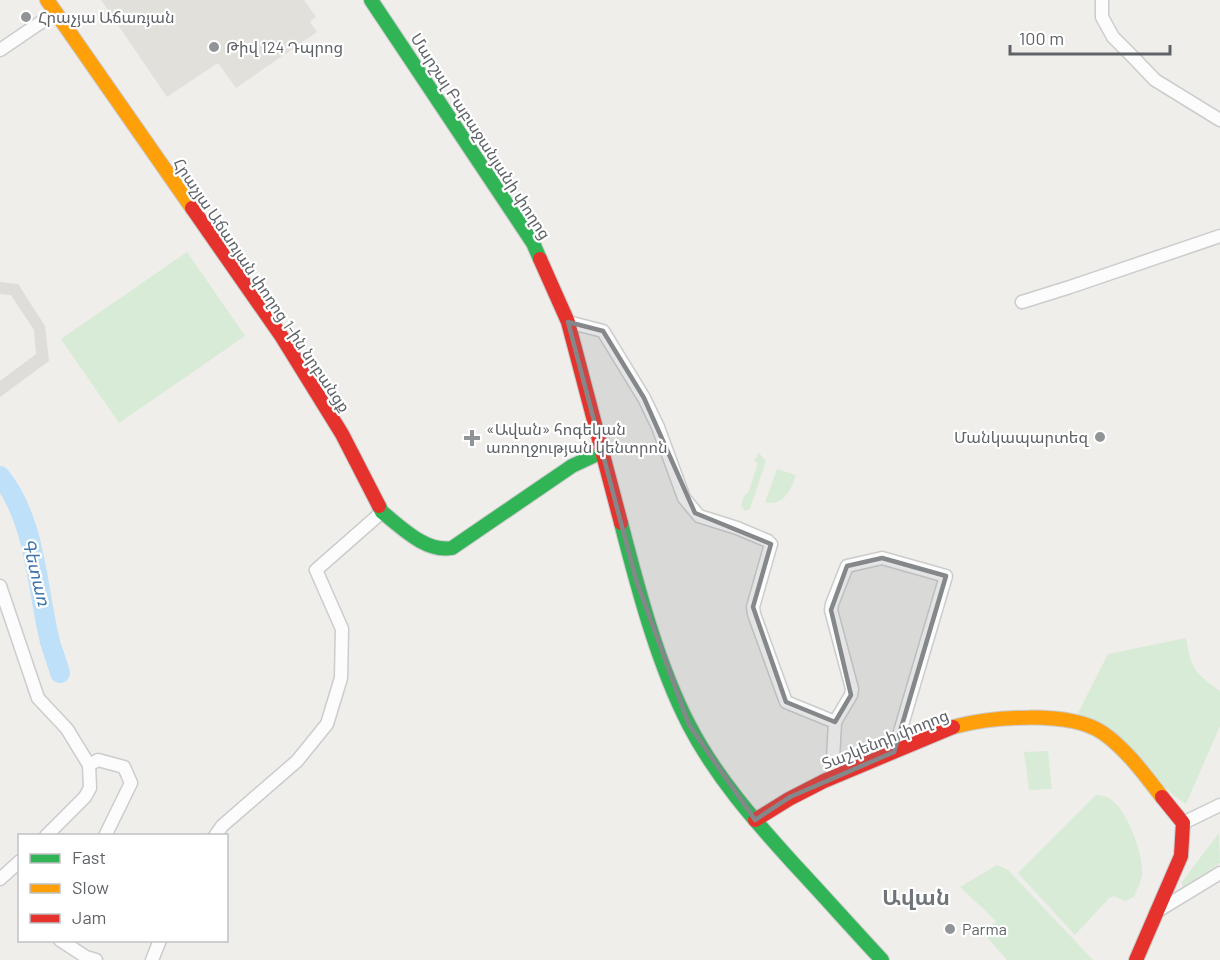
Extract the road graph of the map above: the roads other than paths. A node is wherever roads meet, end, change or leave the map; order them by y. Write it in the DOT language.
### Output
graph roads {
  1 [pos="371,0"];
  2 [pos="1102,0"];
  3 [pos="52,4"];
  4 [pos="0,50"];
  5 [pos="1220,120"];
  6 [pos="1220,236"];
  7 [pos="1022,302"];
  8 [pos="568,322"];
  9 [pos="604,451"];
  10 [pos="382,512"];
  11 [pos="0,586"];
  12 [pos="835,722"];
  13 [pos="894,752"];
  14 [pos="89,765"];
  15 [pos="832,777"];
  16 [pos="1219,808"];
  17 [pos="755,820"];
  18 [pos="1183,823"];
  19 [pos="48,834"];
  20 [pos="106,834"];
  21 [pos="216,834"];
  22 [pos="18,863"];
  23 [pos="1220,873"];
  24 [pos="0,879"];
  25 [pos="1155,913"];
  26 [pos="63,942"];
  27 [pos="159,942"];
  28 [pos="96,960"];
  29 [pos="152,960"];
  30 [pos="882,960"];
  31 [pos="1136,960"];
  1 -- 8 [label="street, Մարշալ Բաբաջանյանի փողոց"];
  2 -- 5 [label="street"];
  3 -- 4 [label="street, Հրաչյա Աճառյան փողոց 1-ին նրբանցք"];
  3 -- 10 [label="street, Հրաչյա Աճառյան փողոց 1-ին նրբանցք"];
  6 -- 7 [label="street"];
  8 -- 9 [label="street, Մարշալ Բաբաջանյանի փողոց"];
  8 -- 12 [label="street"];
  9 -- 10 [label="street"];
  9 -- 17 [label="street, Մարշալ Բաբաջանյանի փողոց"];
  10 -- 21 [label="street"];
  11 -- 14 [label="street"];
  12 -- 13 [label="street"];
  12 -- 15 [label="street"];
  13 -- 15 [label="street, Տաշկենդի փողոց"];
  13 -- 18 [label="street, Տաշկենդի փողոց"];
  14 -- 19 [label="street"];
  14 -- 20 [label="street"];
  15 -- 17 [label="street, Տաշկենդի փողոց"];
  16 -- 18 [label="street"];
  17 -- 30 [label="street, Մարշալ Բաբաջանյանի փողոց"];
  18 -- 25 [label="street"];
  22 -- 24 [label="street"];
  23 -- 25 [label="street"];
  25 -- 31 [label="street"];
  26 -- 28 [label="street"];
  27 -- 29 [label="street"];
}
